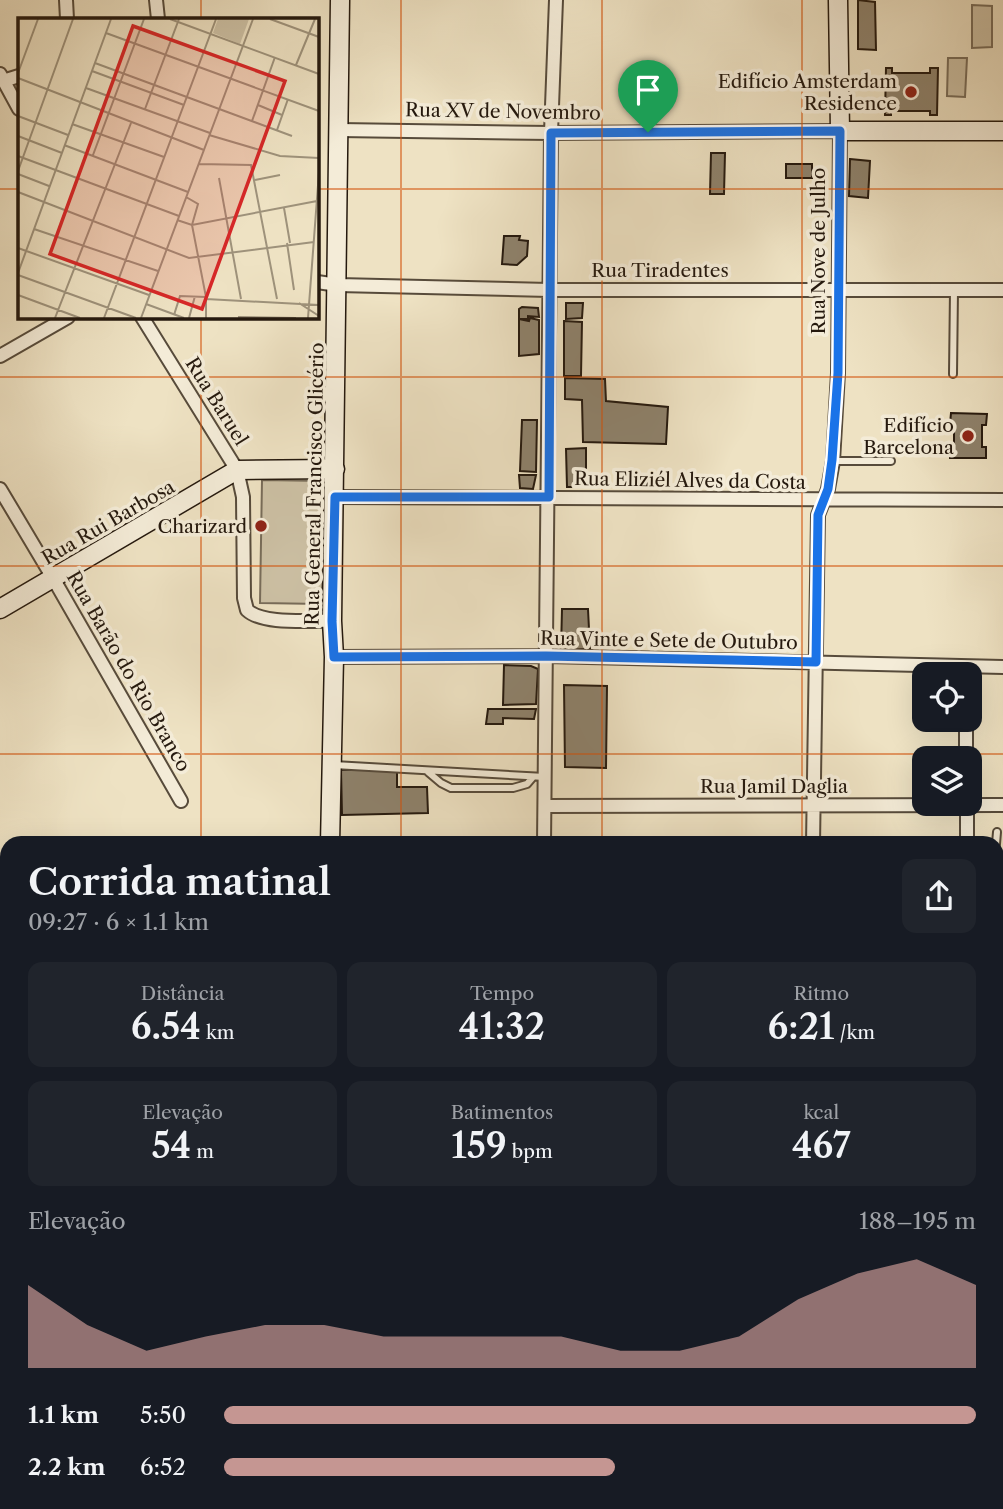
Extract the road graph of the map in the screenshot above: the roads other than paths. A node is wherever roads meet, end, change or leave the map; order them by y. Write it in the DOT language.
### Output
graph roads {
  1 [pos="66,0"];
  2 [pos="156,0"];
  3 [pos="340,0"];
  4 [pos="556,0"];
  5 [pos="838,0"];
  6 [pos="67,18"];
  7 [pos="158,18"];
  8 [pos="1,77"];
  9 [pos="18,107"];
  10 [pos="339,130"];
  11 [pos="840,131"];
  12 [pos="1003,131"];
  13 [pos="551,133"];
  14 [pos="318,282"];
  15 [pos="338,285"];
  16 [pos="840,289"];
  17 [pos="549,290"];
  18 [pos="954,290"];
  19 [pos="1003,290"];
  20 [pos="66,318"];
  21 [pos="143,318"];
  22 [pos="0,356"];
  23 [pos="953,374"];
  24 [pos="832,460"];
  25 [pos="891,461"];
  26 [pos="335,469"];
  27 [pos="237,470"];
  28 [pos="0,489"];
  29 [pos="335,497"];
  30 [pos="549,497"];
  31 [pos="1003,499"];
  32 [pos="823,500"];
  33 [pos="53,578"];
  34 [pos="0,609"];
  35 [pos="332,621"];
  36 [pos="546,656"];
  37 [pos="334,657"];
  38 [pos="816,662"];
  39 [pos="1003,667"];
  40 [pos="912,668"];
  41 [pos="982,669"];
  42 [pos="332,765"];
  43 [pos="426,771"];
  44 [pos="539,777"];
  45 [pos="181,801"];
  46 [pos="982,804"];
  47 [pos="912,805"];
  48 [pos="1003,805"];
  49 [pos="545,806"];
  50 [pos="814,806"];
  51 [pos="967,816"];
  52 [pos="997,832"];
  53 [pos="329,836"];
  54 [pos="544,836"];
  55 [pos="813,836"];
  56 [pos="967,836"];
  57 [pos="997,836"];
  1 -- 6 [label="street"];
  2 -- 7 [label="street"];
  3 -- 10 [label="main road, Rua General Francisco Glicério"];
  4 -- 13 [label="street"];
  5 -- 11 [label="main road, Rua Nove de Julho"];
  8 -- 9 [label="street"];
  10 -- 13 [label="street, Rua XV de Novembro"];
  10 -- 15 [label="main road, Rua General Francisco Glicério"];
  11 -- 12 [label="main road, Rua XV de Novembro"];
  11 -- 13 [label="street, Rua XV de Novembro"];
  11 -- 16 [label="street, Rua Nove de Julho"];
  13 -- 17 [label="street"];
  14 -- 15 [label="street, Rua Tiradentes"];
  15 -- 17 [label="street, Rua Tiradentes"];
  15 -- 26 [label="main road, Rua General Francisco Glicério"];
  16 -- 17 [label="street, Rua Tiradentes"];
  16 -- 18 [label="street, Rua Tiradentes"];
  16 -- 24 [label="street, Rua Nove de Julho"];
  17 -- 30 [label="street"];
  18 -- 19 [label="street, Rua Tiradentes"];
  18 -- 23 [label="lane"];
  20 -- 22 [label="street"];
  21 -- 27 [label="street, Rua Baruel"];
  24 -- 25 [label="lane"];
  24 -- 32 [label="street, Rua Nove de Julho"];
  26 -- 27 [label="main road"];
  26 -- 29 [label="main road, Rua General Francisco Glicério"];
  27 -- 33 [label="main road, Rua Rui Barbosa"];
  27 -- 35 [label="street"];
  28 -- 33 [label="street, Rua Barão do Rio Branco"];
  29 -- 30 [label="street, Rua Eliziél Alves da Costa"];
  29 -- 35 [label="main road, Rua General Francisco Glicério"];
  30 -- 32 [label="street, Rua Eliziél Alves da Costa"];
  30 -- 36 [label="street"];
  31 -- 32 [label="street, Rua Eliziél Alves da Costa"];
  32 -- 38 [label="street, Rua Nove de Julho"];
  33 -- 34 [label="main road, Rua Rui Barbosa"];
  33 -- 45 [label="street, Rua Barão do Rio Branco"];
  35 -- 37 [label="main road, Rua General Francisco Glicério"];
  36 -- 37 [label="street, Rua Vinte e Sete de Outubro"];
  36 -- 38 [label="street, Rua Vinte e Sete de Outubro"];
  36 -- 44 [label="street"];
  37 -- 42 [label="main road, Rua General Francisco Glicério"];
  38 -- 40 [label="street, Rua Vinte e Sete de Outubro"];
  38 -- 50 [label="street, Rua Nove de Julho"];
  39 -- 41 [label="street, Rua Vinte e Sete de Outubro"];
  42 -- 43 [label="lane"];
  42 -- 53 [label="main road, Rua General Francisco Glicério"];
  43 -- 44 [label="lane"];
  43 -- 44 [label="lane"];
  44 -- 49 [label="street"];
  46 -- 48 [label="street, Rua Jamil Daglia"];
  47 -- 50 [label="street, Rua Jamil Daglia"];
  49 -- 50 [label="street, Rua Jamil Daglia"];
  49 -- 54 [label="street"];
  50 -- 55 [label="street, Rua Nove de Julho"];
  51 -- 56 [label="street"];
  52 -- 57 [label="lane"];
}
